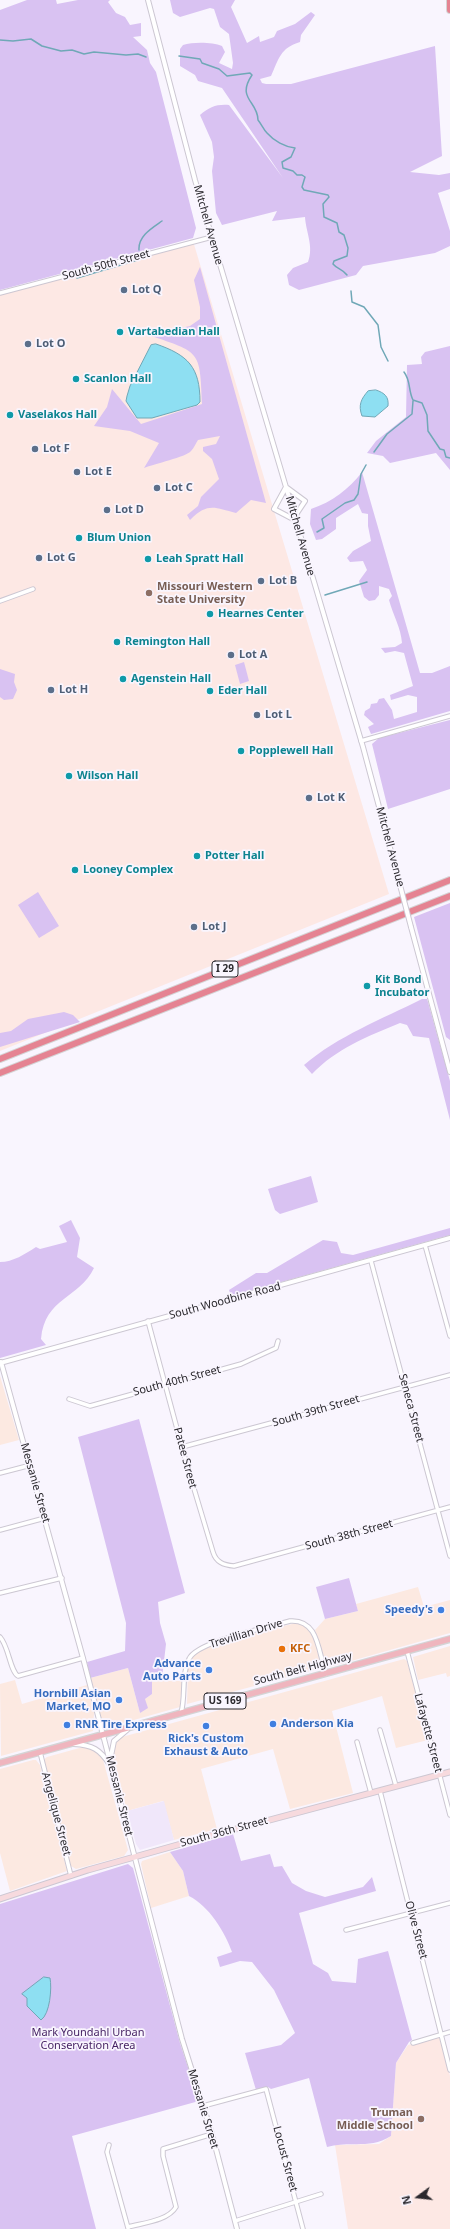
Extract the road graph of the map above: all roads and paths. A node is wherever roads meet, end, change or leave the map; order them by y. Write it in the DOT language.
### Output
graph roads {
  1 [pos="148,0"];
  2 [pos="450,0"];
  3 [pos="450,10"];
  4 [pos="212,236"];
  5 [pos="0,293"];
  6 [pos="286,487"];
  7 [pos="296,520"];
  8 [pos="34,589"];
  9 [pos="0,601"];
  10 [pos="450,716"];
  11 [pos="361,740"];
  12 [pos="450,880"];
  13 [pos="450,896"];
  14 [pos="0,1059"];
  15 [pos="450,1072"];
  16 [pos="0,1073"];
  17 [pos="450,1238"];
  18 [pos="425,1245"];
  19 [pos="371,1261"];
  20 [pos="148,1322"];
  21 [pos="450,1336"];
  22 [pos="278,1341"];
  23 [pos="1,1362"];
  24 [pos="450,1375"];
  25 [pos="166,1385"];
  26 [pos="406,1387"];
  27 [pos="69,1399"];
  28 [pos="182,1447"];
  29 [pos="30,1465"];
  30 [pos="0,1473"];
  31 [pos="450,1508"];
  32 [pos="438,1511"];
  33 [pos="45,1518"];
  34 [pos="0,1530"];
  35 [pos="450,1556"];
  36 [pos="249,1562"];
  37 [pos="62,1578"];
  38 [pos="0,1593"];
  39 [pos="0,1637"];
  40 [pos="450,1640"];
  41 [pos="407,1651"];
  42 [pos="83,1658"];
  43 [pos="326,1674"];
  44 [pos="181,1713"];
  45 [pos="133,1726"];
  46 [pos="380,1730"];
  47 [pos="103,1734"];
  48 [pos="357,1742"];
  49 [pos="71,1743"];
  50 [pos="40,1752"];
  51 [pos="0,1763"];
  52 [pos="112,1768"];
  53 [pos="450,1772"];
  54 [pos="440,1775"];
  55 [pos="396,1786"];
  56 [pos="380,1791"];
  57 [pos="371,1793"];
  58 [pos="450,1815"];
  59 [pos="134,1857"];
  60 [pos="72,1876"];
  61 [pos="0,1899"];
  62 [pos="450,1903"];
  63 [pos="412,1913"];
  64 [pos="346,1930"];
  65 [pos="450,2032"];
  66 [pos="442,2035"];
  67 [pos="413,2043"];
  68 [pos="450,2070"];
  69 [pos="203,2106"];
  70 [pos="212,2134"];
  71 [pos="109,2145"];
  72 [pos="321,2194"];
  73 [pos="296,2202"];
  74 [pos="235,2221"];
  75 [pos="128,2228"];
  76 [pos="237,2229"];
  77 [pos="304,2229"];
  1 -- 4 [label="street, Mitchell Avenue"];
  2 -- 3 [label="highway"];
  4 -- 5 [label="street, South 50th Street"];
  4 -- 6 [label="street, Mitchell Avenue"];
  6 -- 7 [label="street, Mitchell Avenue"];
  6 -- 7 [label="street"];
  6 -- 7 [label="street"];
  7 -- 11 [label="street, Mitchell Avenue"];
  8 -- 9 [label="street"];
  10 -- 11 [label="street"];
  11 -- 15 [label="street, Mitchell Avenue, bridge"];
  12 -- 14 [label="highway, I 29"];
  13 -- 16 [label="highway, I 29"];
  17 -- 18 [label="street, South Woodbine Road"];
  18 -- 19 [label="street, South Woodbine Road"];
  18 -- 21 [label="street"];
  19 -- 20 [label="street, South Woodbine Road"];
  19 -- 26 [label="street, Seneca Street"];
  20 -- 23 [label="street, South Woodbine Road"];
  20 -- 25 [label="street, Patee Street"];
  22 -- 25 [label="street, South 40th Street"];
  23 -- 29 [label="street, Messanie Street"];
  24 -- 26 [label="street, South 39th Street"];
  25 -- 27 [label="street, South 40th Street"];
  25 -- 28 [label="street, Patee Street"];
  26 -- 28 [label="street, South 39th Street"];
  26 -- 32 [label="street, Seneca Street"];
  28 -- 36 [label="street, Patee Street"];
  29 -- 30 [label="street"];
  29 -- 33 [label="street, Messanie Street"];
  31 -- 32 [label="street, South 38th Street"];
  32 -- 35 [label="street, Seneca Street"];
  32 -- 36 [label="street, South 38th Street"];
  33 -- 34 [label="street"];
  33 -- 37 [label="street, Messanie Street"];
  37 -- 38 [label="street"];
  37 -- 42 [label="street, Messanie Street"];
  39 -- 42 [label="street"];
  40 -- 41 [label="main road, South Belt Highway / US 169"];
  41 -- 43 [label="main road, South Belt Highway / US 169"];
  41 -- 54 [label="street, Lafayette Street"];
  42 -- 47 [label="street, Messanie Street"];
  43 -- 44 [label="main road, South Belt Highway / US 169"];
  43 -- 44 [label="street, Trevillian Drive"];
  44 -- 45 [label="main road, South Belt Highway / US 169"];
  45 -- 47 [label="main road, South Belt Highway / US 169"];
  45 -- 52 [label="street"];
  46 -- 55 [label="street"];
  47 -- 49 [label="main road, South Belt Highway / US 169"];
  47 -- 52 [label="street, Messanie Street"];
  48 -- 57 [label="street"];
  49 -- 50 [label="main road, South Belt Highway / US 169"];
  49 -- 52 [label="street"];
  50 -- 51 [label="main road, South Belt Highway / US 169"];
  50 -- 60 [label="street, Angelique Street"];
  52 -- 59 [label="street, Messanie Street"];
  53 -- 54 [label="main road, South 36th Street"];
  54 -- 55 [label="main road, South 36th Street"];
  54 -- 58 [label="street, Lafayette Street"];
  55 -- 56 [label="main road, South 36th Street"];
  56 -- 57 [label="main road, South 36th Street"];
  56 -- 63 [label="street, Olive Street"];
  57 -- 59 [label="main road, South 36th Street"];
  59 -- 60 [label="main road, South 36th Street"];
  59 -- 69 [label="street, Messanie Street"];
  60 -- 61 [label="main road, South 36th Street"];
  62 -- 63 [label="street"];
  63 -- 64 [label="street"];
  63 -- 66 [label="street, Olive Street"];
  65 -- 66 [label="street"];
  66 -- 67 [label="street"];
  66 -- 68 [label="street, Olive Street"];
  69 -- 70 [label="street, Messanie Street"];
  69 -- 73 [label="street, Locust Street"];
  70 -- 74 [label="street, Messanie Street"];
  70 -- 75 [label="street"];
  71 -- 75 [label="street"];
  72 -- 73 [label="street"];
  73 -- 74 [label="street"];
  73 -- 77 [label="street, Locust Street"];
  74 -- 76 [label="street, Messanie Street"];
}
